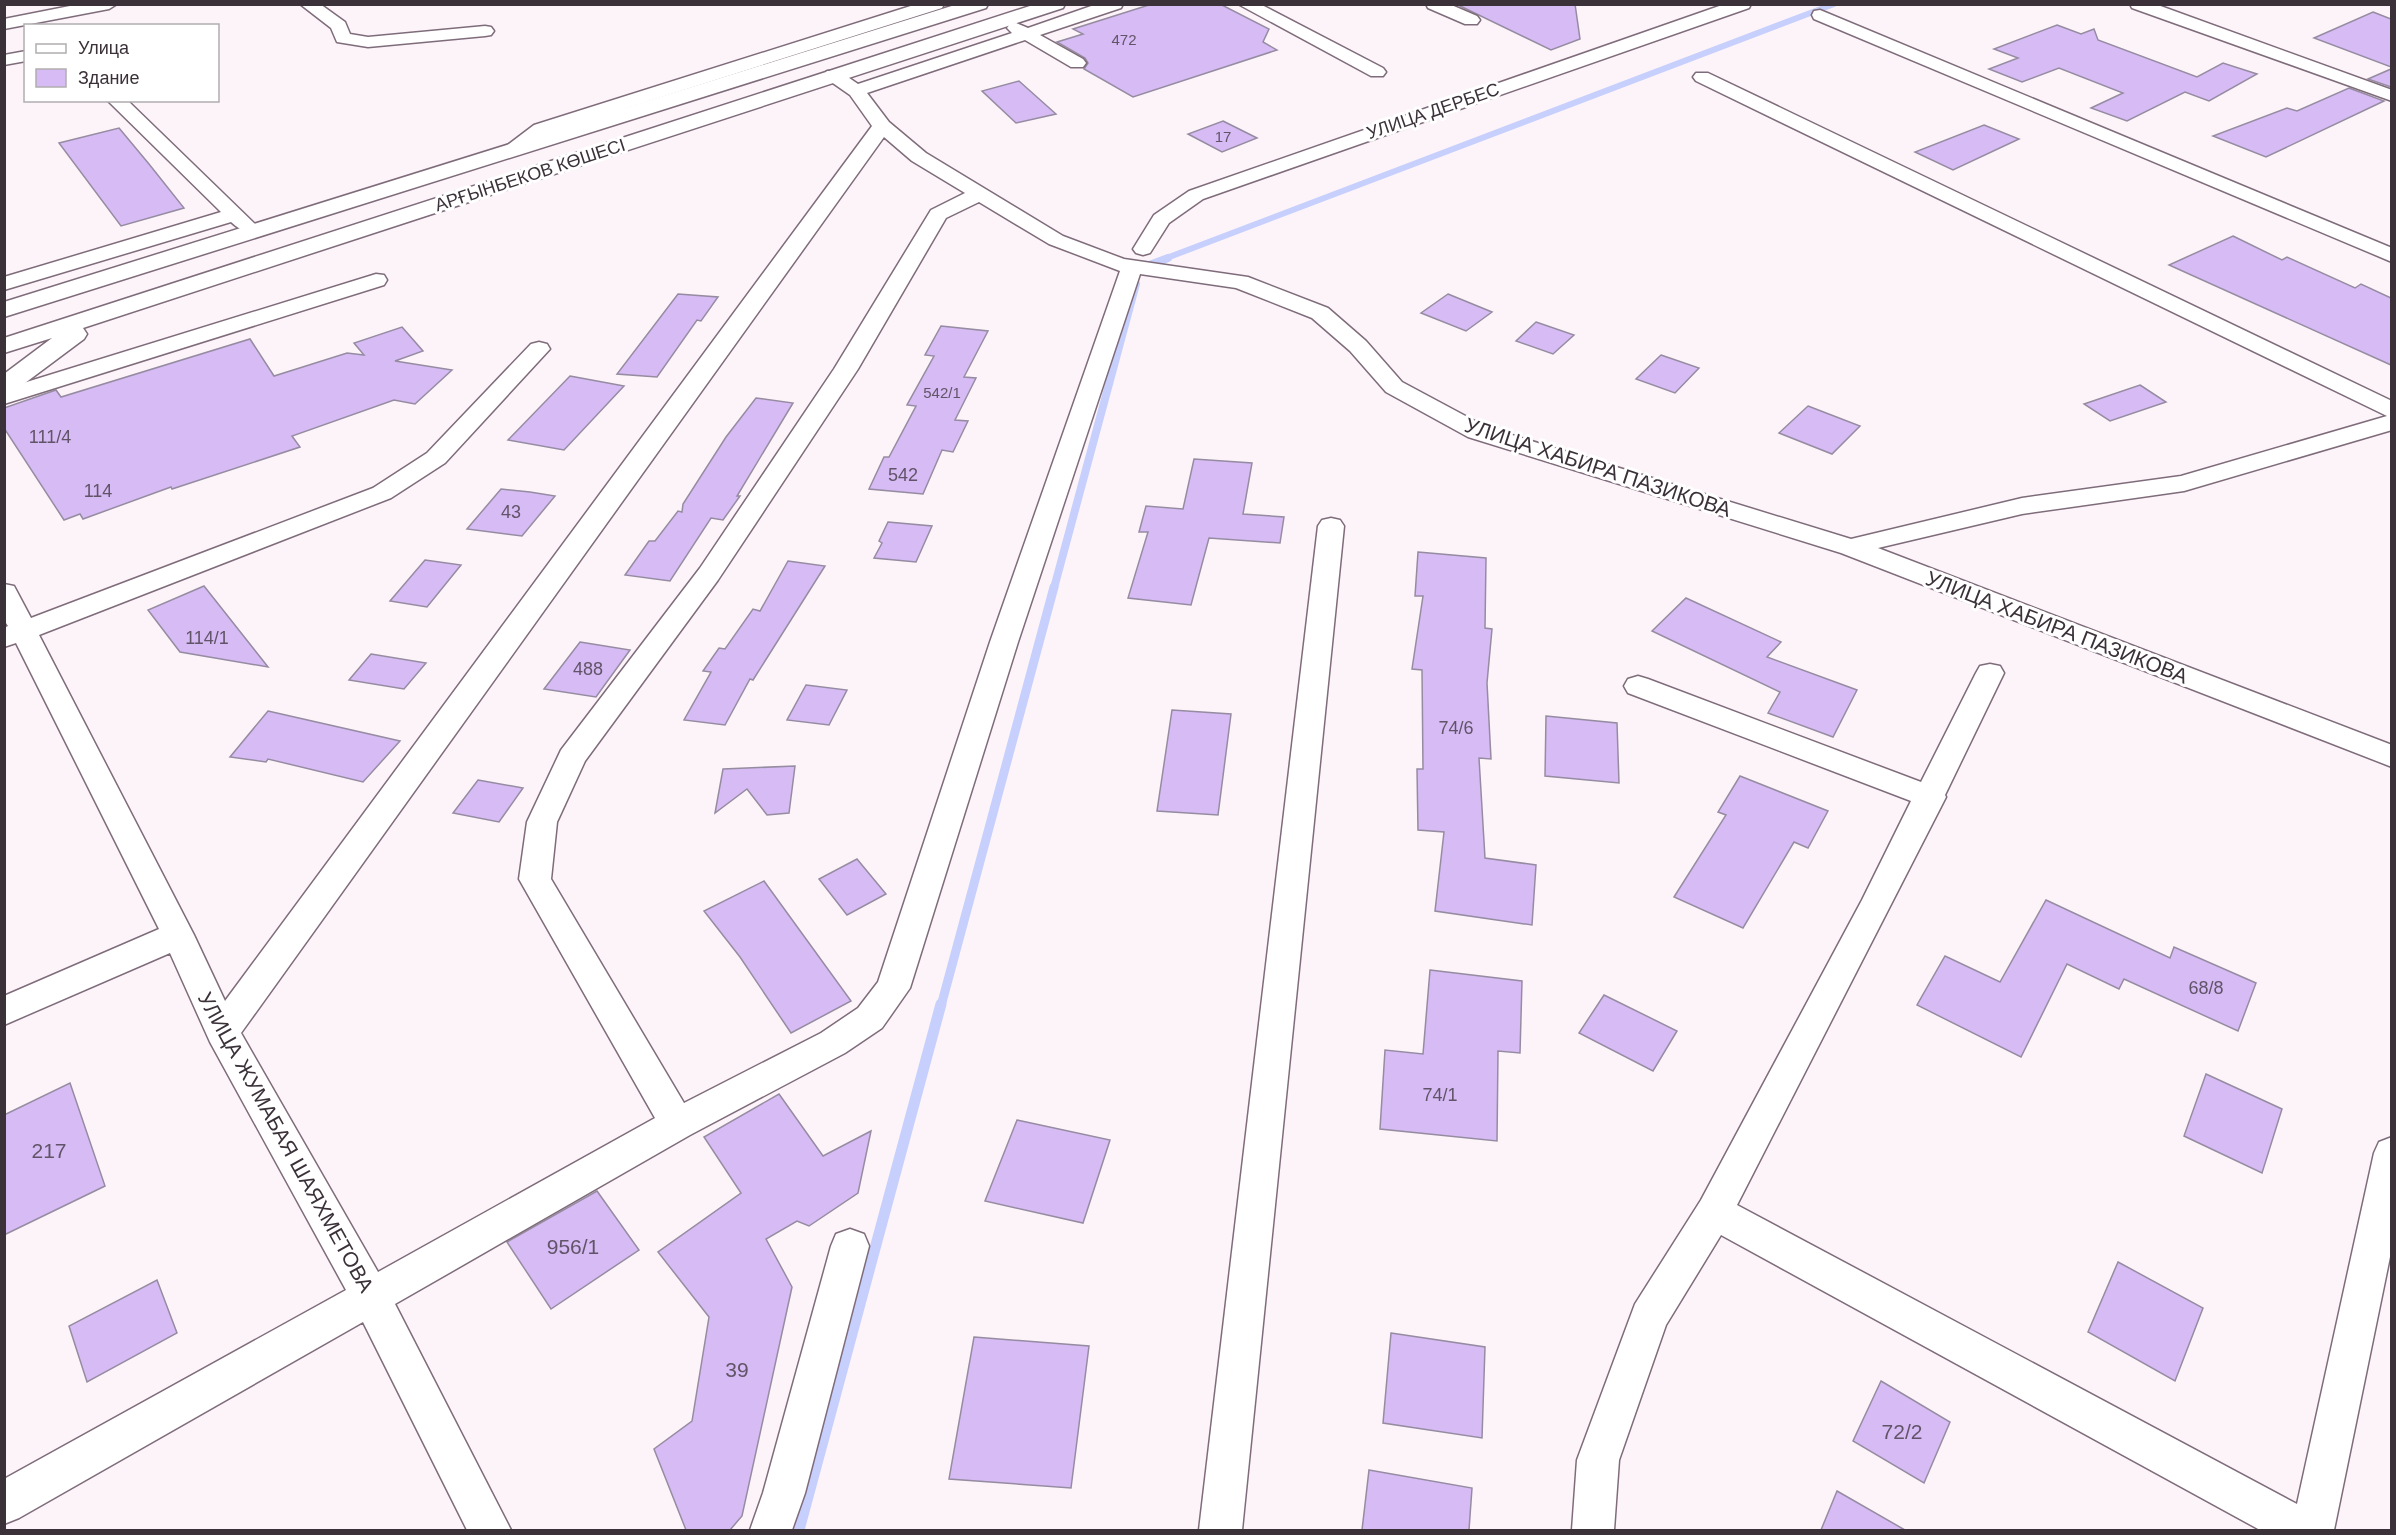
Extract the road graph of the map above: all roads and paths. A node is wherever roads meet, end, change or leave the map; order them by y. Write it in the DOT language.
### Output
graph roads {
  1 [pos="109,4"];
  2 [pos="308,4"];
  3 [pos="936,4"];
  4 [pos="1056,4"];
  5 [pos="1115,4"];
  6 [pos="1246,4"];
  7 [pos="1434,4"];
  8 [pos="1743,4"];
  9 [pos="2138,4"];
  10 [pos="967,6"];
  11 [pos="1820,15"];
  12 [pos="1470,20"];
  13 [pos="1003,21"];
  14 [pos="35,23"];
  15 [pos="4,24"];
  16 [pos="362,24"];
  17 [pos="339,26"];
  18 [pos="485,31"];
  19 [pos="1026,34"];
  20 [pos="24,56"];
  21 [pos="4,60"];
  22 [pos="1077,63"];
  23 [pos="1377,72"];
  24 [pos="833,75"];
  25 [pos="1702,77"];
  26 [pos="856,91"];
  27 [pos="2391,96"];
  28 [pos="118,102"];
  29 [pos="882,126"];
  30 [pos="507,153"];
  31 [pos="981,193"];
  32 [pos="235,214"];
  33 [pos="254,232"];
  34 [pos="2391,256"];
  35 [pos="1137,258"];
  36 [pos="376,280"];
  37 [pos="4,284"];
  38 [pos="4,310"];
  39 [pos="107,313"];
  40 [pos="4,346"];
  41 [pos="539,349"];
  42 [pos="4,387"];
  43 [pos="4,397"];
  44 [pos="2391,410"];
  45 [pos="2391,422"];
  46 [pos="1331,526"];
  47 [pos="1850,547"];
  48 [pos="4,592"];
  49 [pos="14,635"];
  50 [pos="1990,673"];
  51 [pos="1638,686"];
  52 [pos="2391,757"];
  53 [pos="1931,797"];
  54 [pos="178,935"];
  55 [pos="4,1011"];
  56 [pos="222,1032"];
  57 [pos="677,1124"];
  58 [pos="2391,1153"];
  59 [pos="1714,1212"];
  60 [pos="850,1246"];
  61 [pos="370,1296"];
  62 [pos="4,1503"];
  63 [pos="490,1530"];
  64 [pos="771,1530"];
  65 [pos="1220,1530"];
  66 [pos="1593,1530"];
  67 [pos="2302,1530"];
  68 [pos="2313,1530"];
  1 -- 14 [label="street"];
  2 -- 17 [label="street"];
  3 -- 30 [label="street"];
  4 -- 13 [label="main road, АРҒЫНБЕКОВ КӨШЕСІ"];
  5 -- 19 [label="street"];
  6 -- 23 [label="street"];
  7 -- 12 [label="street"];
  8 -- 35 [label="street, УЛИЦА ДЕРБЕС"];
  9 -- 27 [label="street"];
  10 -- 30 [label="main road, АРҒЫНБЕКОВ КӨШЕСІ"];
  11 -- 34 [label="street"];
  13 -- 19 [label="street"];
  13 -- 24 [label="main road, АРҒЫНБЕКОВ КӨШЕСІ"];
  14 -- 15 [label="street"];
  16 -- 17 [label="street"];
  17 -- 18 [label="street"];
  19 -- 22 [label="street"];
  19 -- 26 [label="street"];
  20 -- 21 [label="street"];
  24 -- 26 [label="street, УЛИЦА ХАБИРА ПАЗИКОВА"];
  24 -- 39 [label="main road, АРҒЫНБЕКОВ КӨШЕСІ"];
  25 -- 44 [label="street"];
  26 -- 29 [label="street, УЛИЦА ХАБИРА ПАЗИКОВА"];
  28 -- 32 [label="street"];
  29 -- 31 [label="street, УЛИЦА ХАБИРА ПАЗИКОВА"];
  29 -- 56 [label="street"];
  30 -- 33 [label="main road, АРҒЫНБЕКОВ КӨШЕСІ"];
  31 -- 35 [label="street, УЛИЦА ХАБИРА ПАЗИКОВА"];
  31 -- 57 [label="street"];
  32 -- 33 [label="street"];
  32 -- 37 [label="street"];
  33 -- 38 [label="main road, АРҒЫНБЕКОВ КӨШЕСІ"];
  35 -- 47 [label="street, УЛИЦА ХАБИРА ПАЗИКОВА"];
  35 -- 57 [label="street, УЛИЦА ДЕРБЕС"];
  36 -- 43 [label="street"];
  39 -- 40 [label="main road, АРҒЫНБЕКОВ КӨШЕСІ"];
  39 -- 42 [label="main road"];
  41 -- 49 [label="street"];
  45 -- 47 [label="street"];
  46 -- 65 [label="street"];
  47 -- 52 [label="street, УЛИЦА ХАБИРА ПАЗИКОВА"];
  48 -- 49 [label="street, УЛИЦА ЖУМАБАЯ ШАЯХМЕТОВА"];
  49 -- 54 [label="street, УЛИЦА ЖУМАБАЯ ШАЯХМЕТОВА"];
  50 -- 53 [label="street"];
  51 -- 53 [label="street"];
  53 -- 59 [label="street"];
  54 -- 55 [label="street"];
  54 -- 56 [label="street, УЛИЦА ЖУМАБАЯ ШАЯХМЕТОВА"];
  56 -- 61 [label="street, УЛИЦА ЖУМАБАЯ ШАЯХМЕТОВА"];
  57 -- 61 [label="street, УЛИЦА ДЕРБЕС"];
  58 -- 68 [label="street"];
  59 -- 66 [label="street"];
  59 -- 67 [label="street"];
  60 -- 64 [label="street"];
  61 -- 62 [label="street, УЛИЦА ДЕРБЕС"];
  61 -- 63 [label="street, УЛИЦА ЖУМАБАЯ ШАЯХМЕТОВА"];
}
